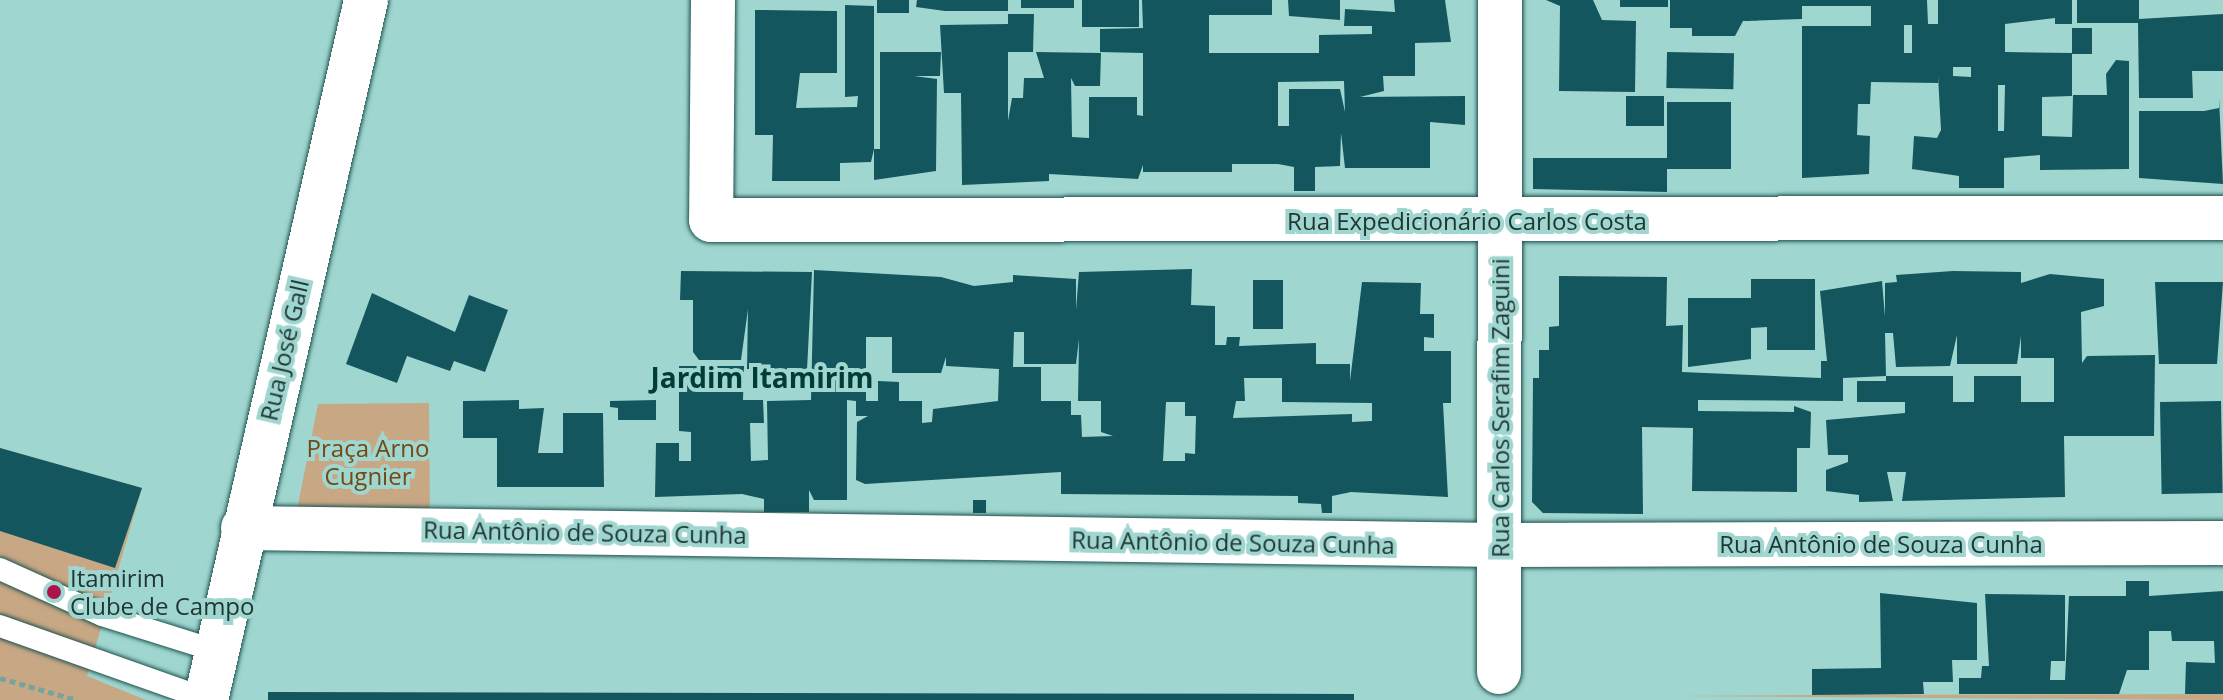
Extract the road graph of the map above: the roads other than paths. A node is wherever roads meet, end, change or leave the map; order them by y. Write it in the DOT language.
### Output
graph roads {
  1 [pos="366,0"];
  2 [pos="713,0"];
  3 [pos="1500,0"];
  4 [pos="2223,218"];
  5 [pos="1499,222"];
  6 [pos="243,528"];
  7 [pos="2223,543"];
  8 [pos="1501,545"];
  9 [pos="3,575"];
  10 [pos="0,626"];
  11 [pos="217,651"];
  12 [pos="1499,672"];
  13 [pos="206,700"];
  1 -- 6 [label="street, Rua José Gall"];
  2 -- 5 [label="street, Rua Expedicionário Carlos Costa"];
  3 -- 5 [label="street, Rua Carlos Serafim Zaguini"];
  4 -- 5 [label="street, Rua Expedicionário Carlos Costa"];
  5 -- 8 [label="street, Rua Carlos Serafim Zaguini"];
  6 -- 8 [label="street, Rua Antônio de Souza Cunha"];
  6 -- 11 [label="street, Rua José Gall"];
  7 -- 8 [label="street, Rua Antônio de Souza Cunha"];
  8 -- 12 [label="street, Rua Carlos Serafim Zaguini"];
  9 -- 11 [label="lane"];
  10 -- 13 [label="lane"];
  11 -- 13 [label="street, Rua José Gall"];
}
